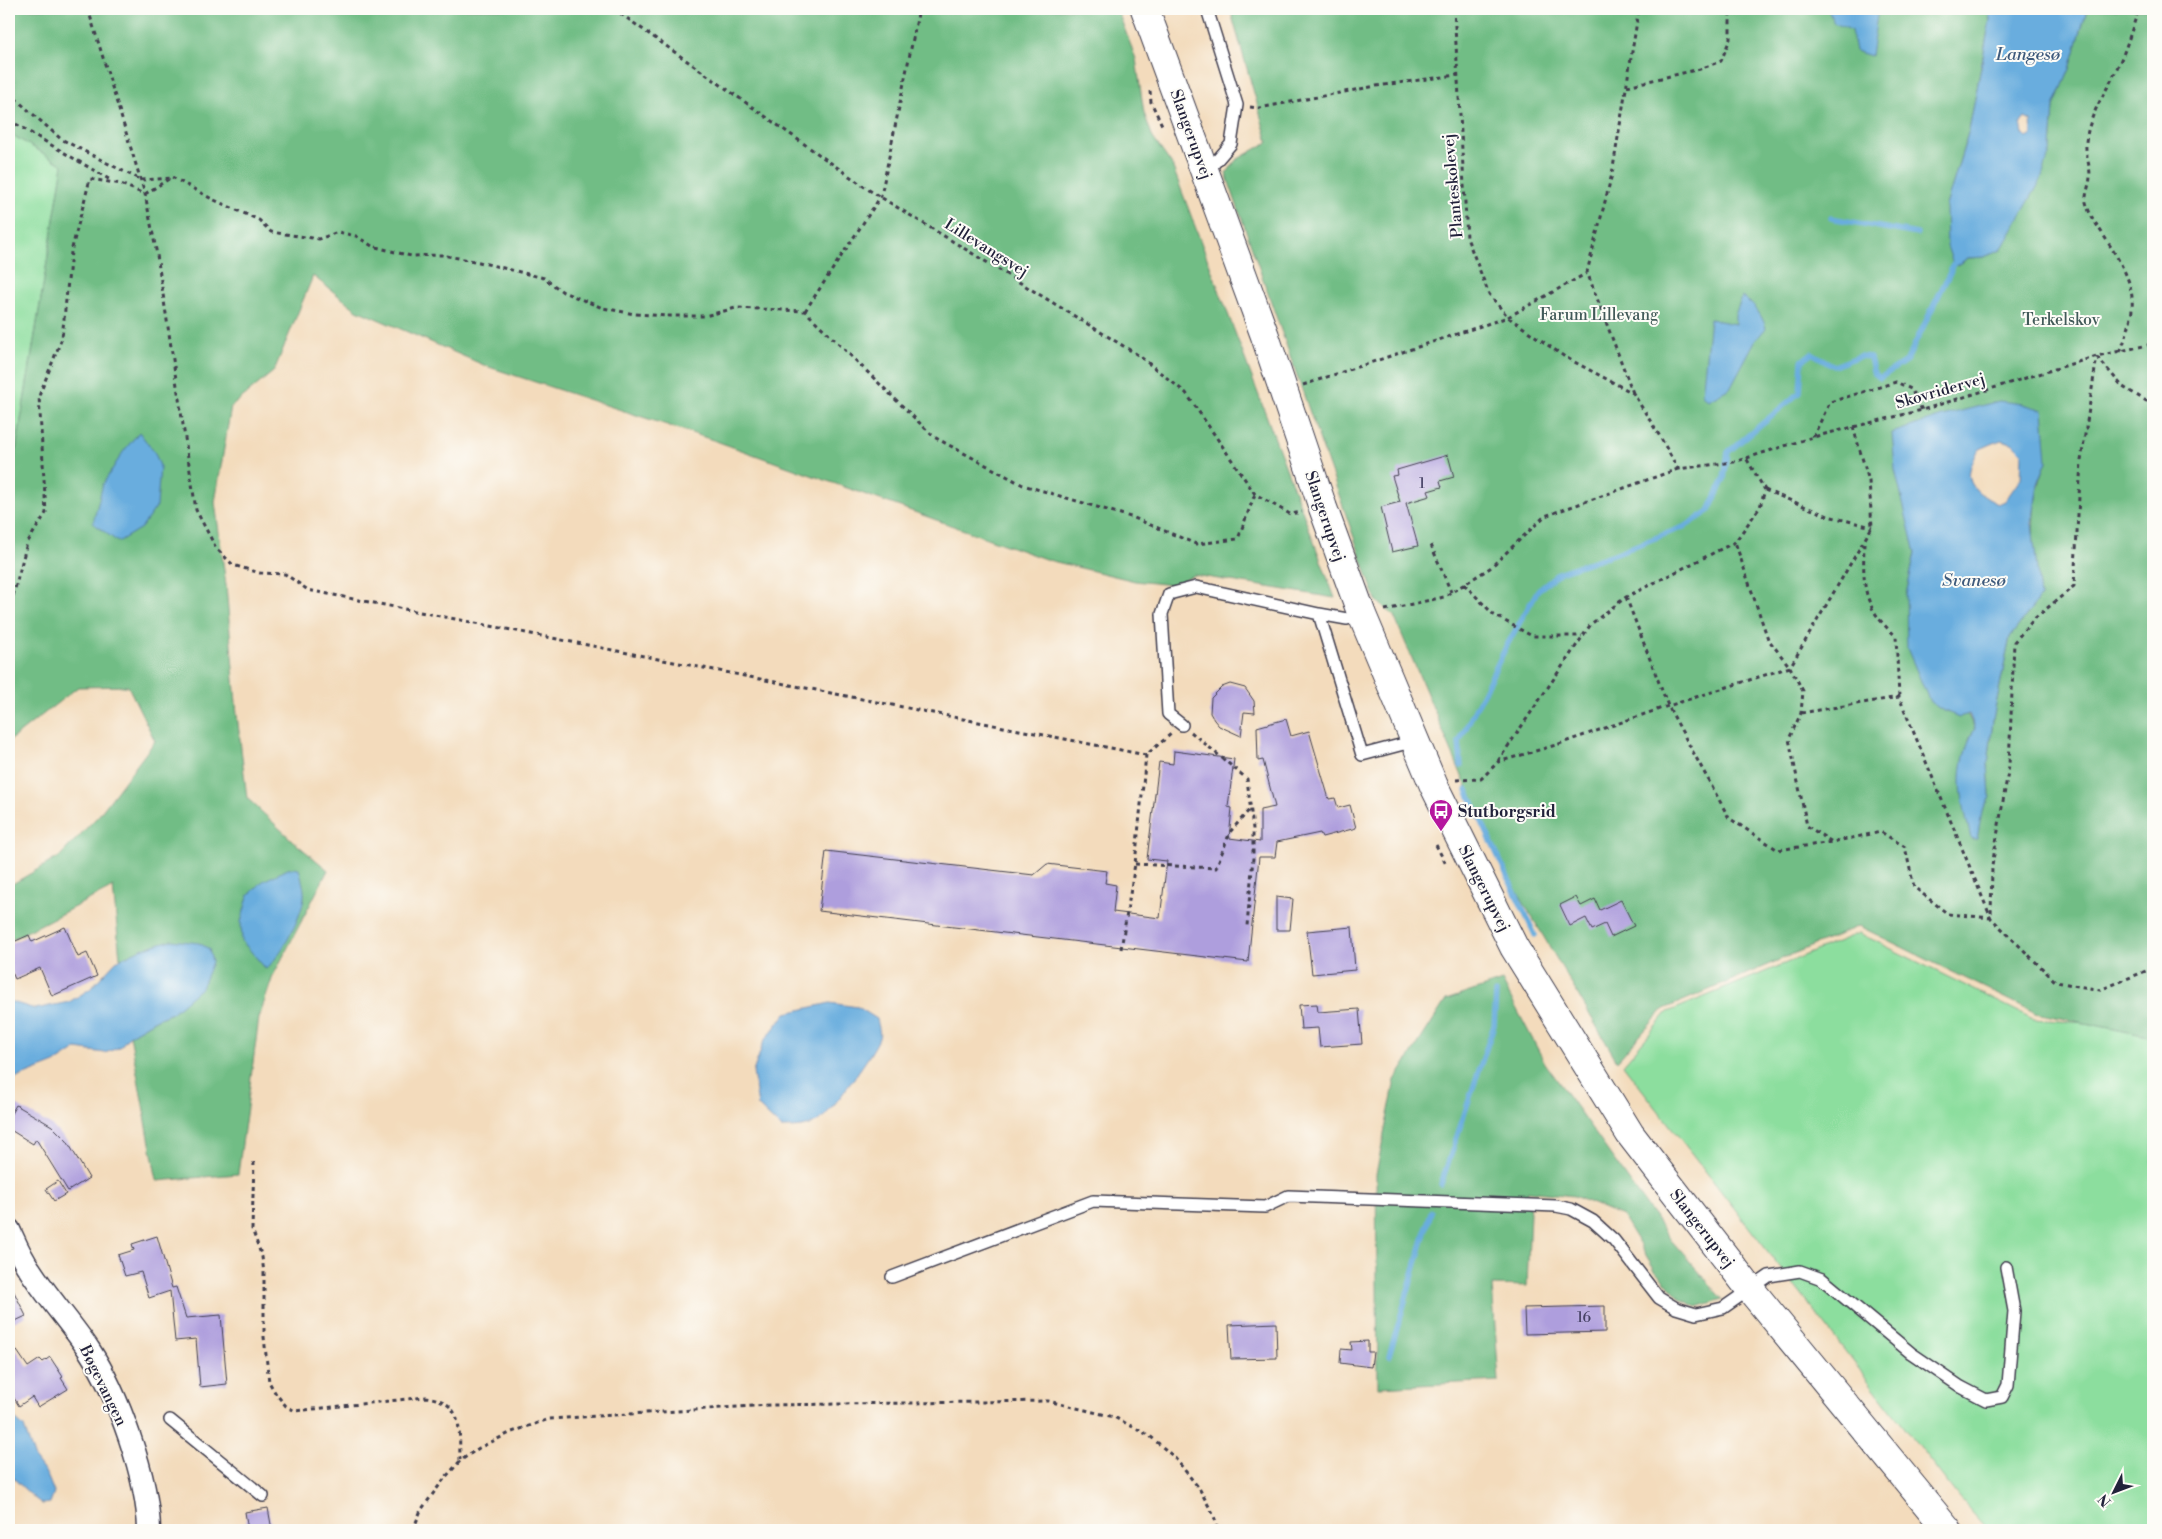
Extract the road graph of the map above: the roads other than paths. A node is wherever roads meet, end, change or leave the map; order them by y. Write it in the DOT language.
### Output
graph roads {
  1 [pos="1145,9"];
  2 [pos="1207,9"];
  3 [pos="1206,172"];
  4 [pos="1319,614"];
  5 [pos="1362,615"];
  6 [pos="1182,725"];
  7 [pos="1415,741"];
  8 [pos="9,1230"];
  9 [pos="2006,1267"];
  10 [pos="892,1277"];
  11 [pos="1750,1289"];
  12 [pos="170,1420"];
  13 [pos="263,1496"];
  14 [pos="148,1530"];
  15 [pos="1948,1530"];
  1 -- 3 [label="main road, Slangerupvej"];
  2 -- 3 [label="lane"];
  3 -- 5 [label="main road, Slangerupvej"];
  4 -- 5 [label="lane"];
  4 -- 6 [label="lane"];
  4 -- 7 [label="lane"];
  5 -- 7 [label="main road, Slangerupvej"];
  7 -- 11 [label="main road, Slangerupvej"];
  8 -- 14 [label="street, Bøgevangen"];
  9 -- 11 [label="lane"];
  10 -- 11 [label="lane"];
  11 -- 15 [label="main road, Slangerupvej"];
  12 -- 13 [label="lane"];
}
